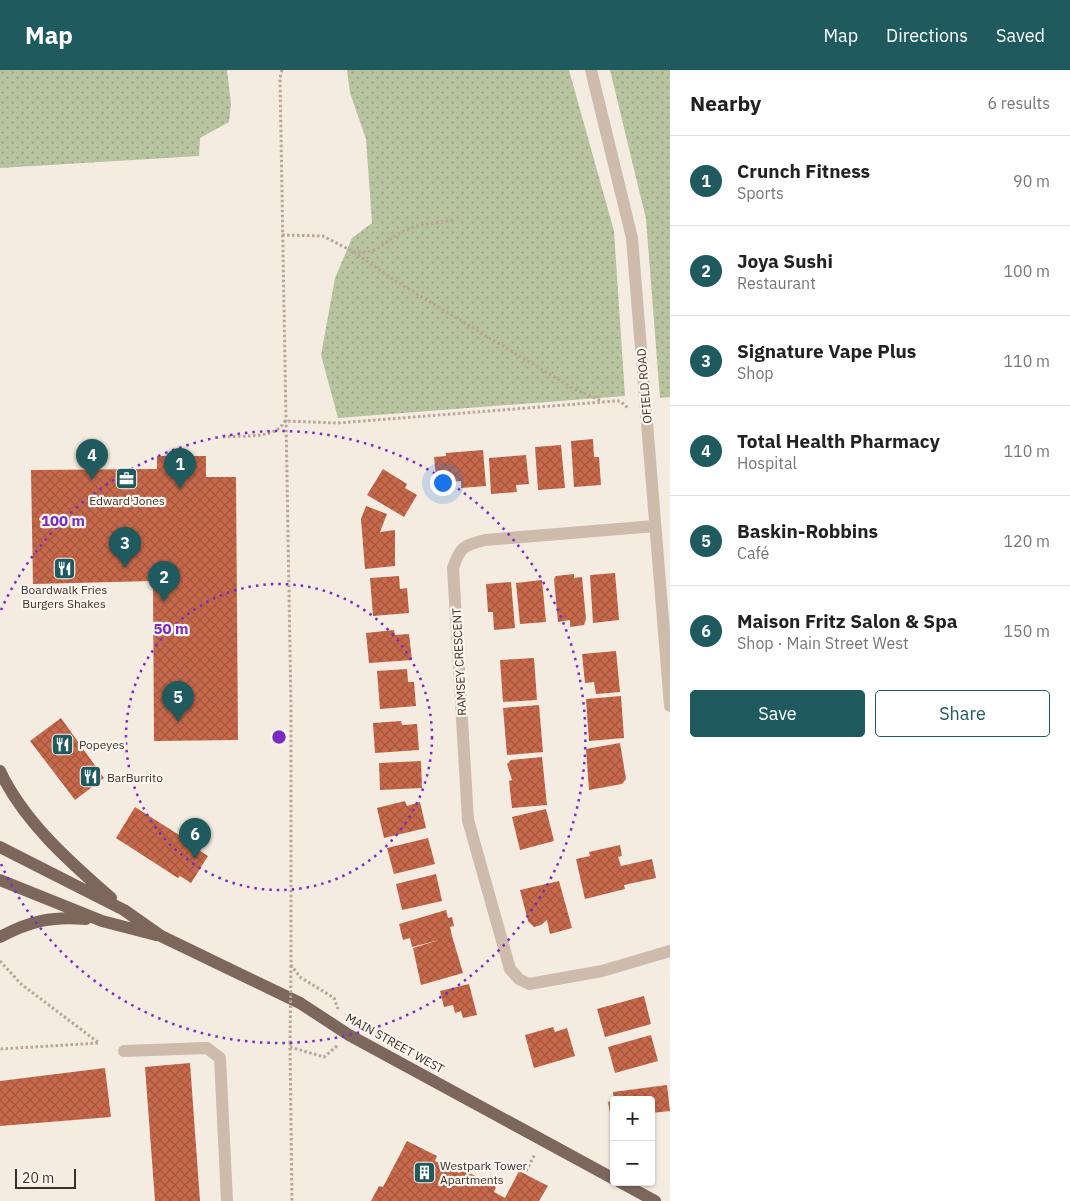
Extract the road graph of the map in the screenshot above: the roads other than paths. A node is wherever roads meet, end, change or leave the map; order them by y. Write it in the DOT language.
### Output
graph roads {
  1 [pos="591,70"];
  2 [pos="655,526"];
  3 [pos="665,577"];
  4 [pos="670,706"];
  5 [pos="0,771"];
  6 [pos="0,847"];
  7 [pos="0,880"];
  8 [pos="124,910"];
  9 [pos="102,921"];
  10 [pos="161,936"];
  11 [pos="0,937"];
  12 [pos="670,951"];
  13 [pos="124,1051"];
  14 [pos="610,1177"];
  15 [pos="627,1186"];
  16 [pos="227,1201"];
  17 [pos="655,1201"];
  1 -- 2 [label="street, OFIELD ROAD"];
  2 -- 3 [label="street, OFIELD ROAD"];
  2 -- 12 [label="street, RAMSEY CRESCENT"];
  3 -- 4 [label="street, OFIELD ROAD"];
  5 -- 8 [label="main road"];
  6 -- 8 [label="main road, MAIN STREET WEST"];
  7 -- 9 [label="main road, MAIN STREET WEST"];
  8 -- 10 [label="main road, MAIN STREET WEST"];
  9 -- 10 [label="main road, MAIN STREET WEST"];
  9 -- 11 [label="main road"];
  10 -- 14 [label="main road, MAIN STREET WEST"];
  13 -- 16 [label="street"];
  15 -- 17 [label="main road"];
}
